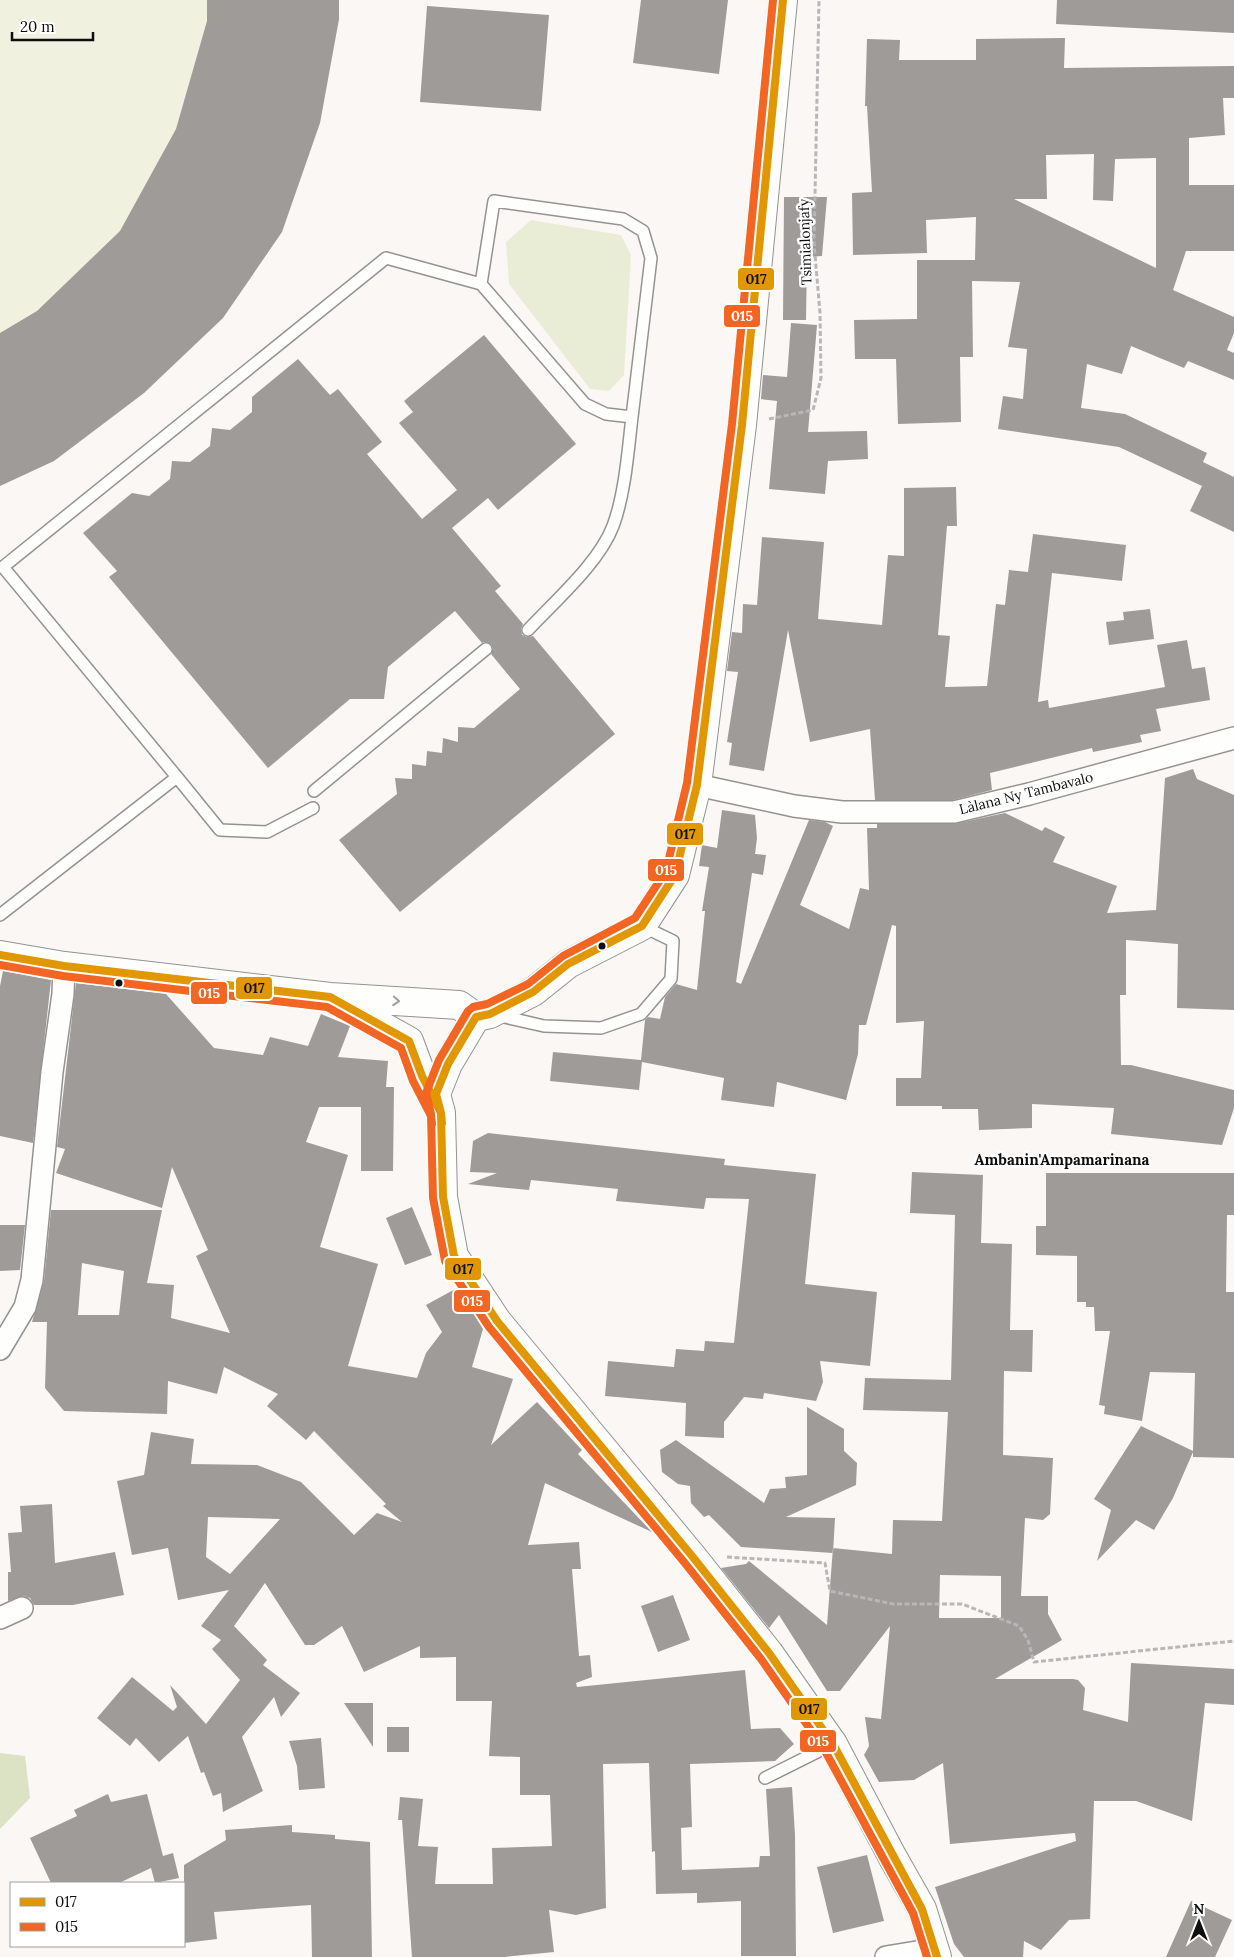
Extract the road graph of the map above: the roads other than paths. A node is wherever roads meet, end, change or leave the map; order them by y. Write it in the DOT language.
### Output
graph roads {
  1 [pos="783,0"];
  2 [pos="481,284"];
  3 [pos="632,417"];
  4 [pos="528,630"];
  5 [pos="486,649"];
  6 [pos="1234,738"];
  7 [pos="177,777"];
  8 [pos="697,785"];
  9 [pos="314,791"];
  10 [pos="313,808"];
  11 [pos="0,915"];
  12 [pos="642,926"];
  13 [pos="0,954"];
  14 [pos="64,966"];
  15 [pos="330,997"];
  16 [pos="483,1015"];
  17 [pos="441,1113"];
  18 [pos="0,1349"];
  19 [pos="22,1608"];
  20 [pos="0,1618"];
  21 [pos="833,1744"];
  22 [pos="765,1778"];
  23 [pos="936,1953"];
  24 [pos="886,1957"];
  1 -- 8 [label="street"];
  2 -- 3 [label="lane"];
  2 -- 3 [label="lane"];
  2 -- 7 [label="lane"];
  3 -- 4 [label="lane"];
  5 -- 9 [label="lane"];
  6 -- 8 [label="street, Làlana Ny Tambavalo"];
  7 -- 10 [label="lane"];
  7 -- 11 [label="lane"];
  8 -- 12 [label="street"];
  12 -- 16 [label="street"];
  12 -- 16 [label="lane"];
  13 -- 14 [label="street"];
  14 -- 15 [label="street"];
  14 -- 18 [label="street"];
  15 -- 16 [label="street, one-way"];
  15 -- 17 [label="street"];
  16 -- 17 [label="street"];
  17 -- 21 [label="street"];
  19 -- 20 [label="street"];
  21 -- 22 [label="lane"];
  21 -- 23 [label="street"];
  23 -- 24 [label="street"];
}
